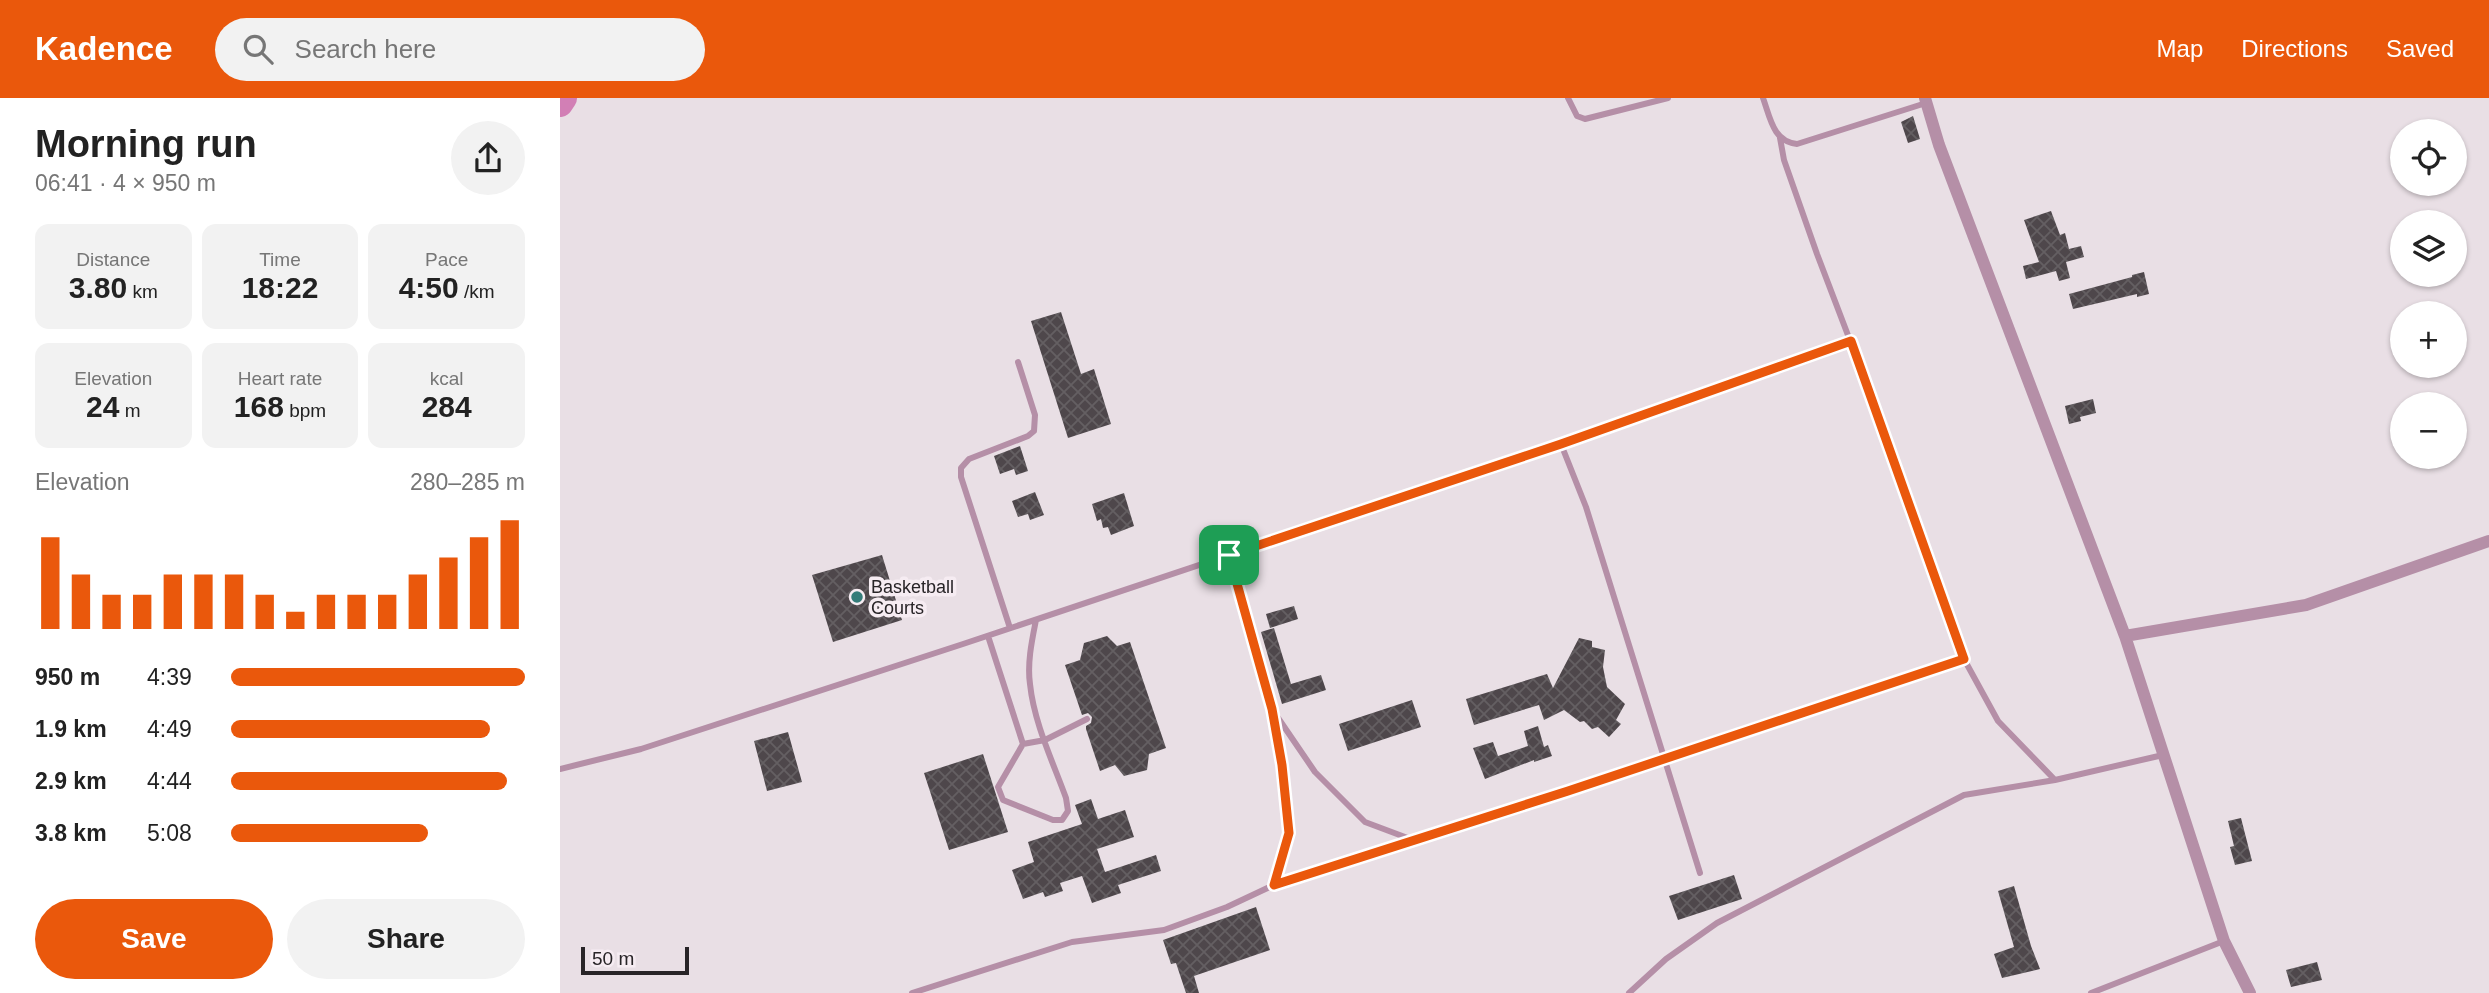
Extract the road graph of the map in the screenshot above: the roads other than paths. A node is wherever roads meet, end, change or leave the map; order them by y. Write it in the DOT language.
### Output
graph roads {
  1 [pos="1568,98"];
  2 [pos="1668,98"];
  3 [pos="1763,98"];
  4 [pos="1925,100"];
  5 [pos="1780,138"];
  6 [pos="1851,341"];
  7 [pos="1018,362"];
  8 [pos="1561,444"];
  9 [pos="2489,541"];
  10 [pos="1229,555"];
  11 [pos="1036,620"];
  12 [pos="1010,628"];
  13 [pos="988,636"];
  14 [pos="2125,636"];
  15 [pos="1964,659"];
  16 [pos="1272,709"];
  17 [pos="1087,719"];
  18 [pos="1045,740"];
  19 [pos="1023,744"];
  20 [pos="2163,755"];
  21 [pos="1666,759"];
  22 [pos="560,769"];
  23 [pos="2055,780"];
  24 [pos="1415,841"];
  25 [pos="1700,873"];
  26 [pos="1274,885"];
  27 [pos="2224,941"];
  28 [pos="912,993"];
  29 [pos="1629,993"];
  30 [pos="2091,993"];
  31 [pos="2250,993"];
  1 -- 2 [label="lane"];
  3 -- 5 [label="lane"];
  4 -- 5 [label="lane"];
  4 -- 14 [label="street"];
  5 -- 6 [label="lane"];
  6 -- 8 [label="lane"];
  6 -- 15 [label="lane"];
  7 -- 12 [label="lane"];
  8 -- 10 [label="lane"];
  8 -- 21 [label="lane"];
  9 -- 14 [label="street"];
  10 -- 11 [label="lane"];
  10 -- 16 [label="lane"];
  11 -- 12 [label="lane"];
  11 -- 18 [label="lane"];
  12 -- 13 [label="lane"];
  13 -- 19 [label="lane"];
  13 -- 22 [label="lane"];
  14 -- 20 [label="street"];
  15 -- 21 [label="lane"];
  15 -- 23 [label="lane"];
  16 -- 24 [label="lane"];
  16 -- 26 [label="lane"];
  17 -- 18 [label="lane"];
  18 -- 19 [label="lane"];
  18 -- 19 [label="lane"];
  20 -- 23 [label="lane"];
  20 -- 27 [label="street"];
  21 -- 24 [label="lane"];
  21 -- 25 [label="lane"];
  23 -- 29 [label="lane"];
  24 -- 26 [label="lane"];
  26 -- 28 [label="lane"];
  27 -- 30 [label="lane"];
  27 -- 31 [label="street"];
}
